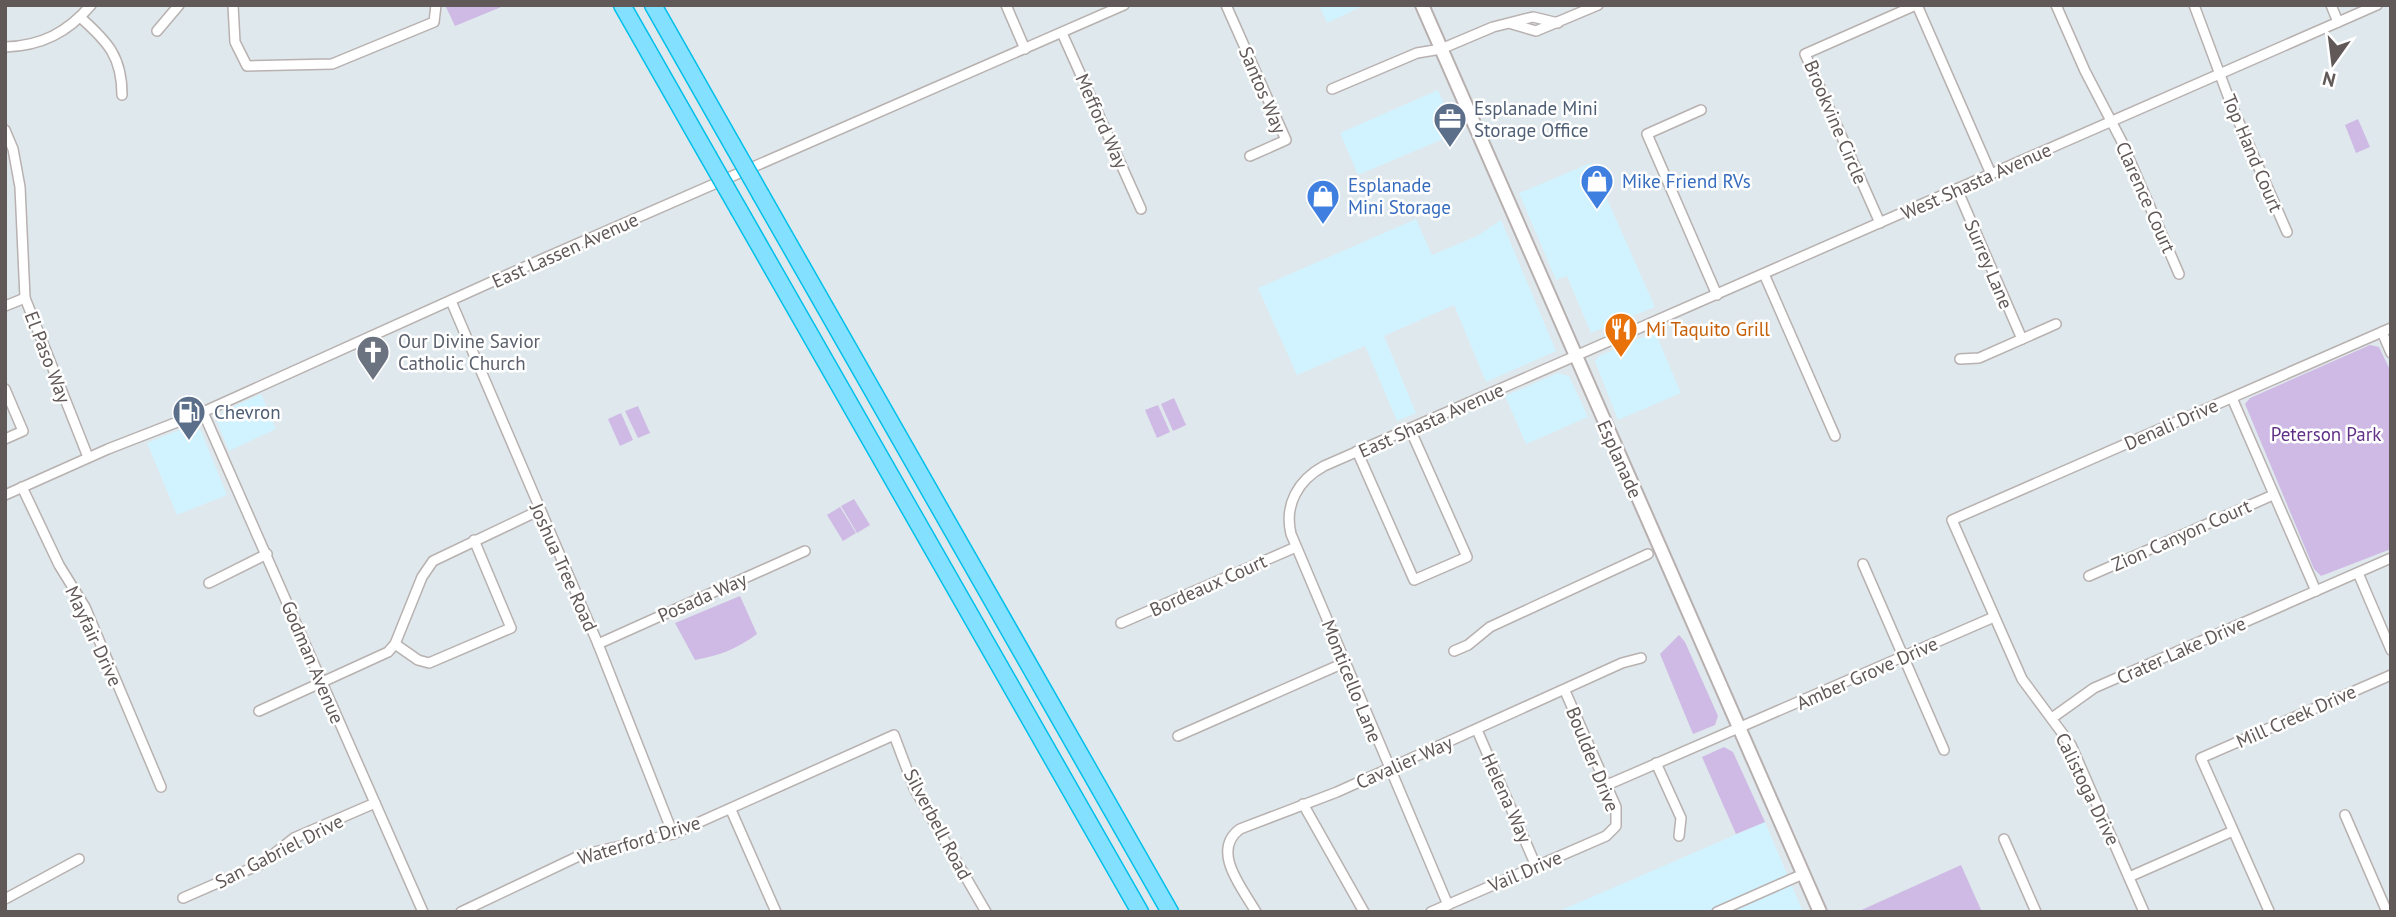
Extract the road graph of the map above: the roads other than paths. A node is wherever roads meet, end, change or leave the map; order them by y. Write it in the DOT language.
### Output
graph roads {
  1 [pos="91,5"];
  2 [pos="179,5"];
  3 [pos="233,5"];
  4 [pos="436,5"];
  5 [pos="622,5"];
  6 [pos="653,5"];
  7 [pos="1006,5"];
  8 [pos="1226,5"];
  9 [pos="1422,5"];
  10 [pos="1598,5"];
  11 [pos="1916,5"];
  12 [pos="2056,5"];
  13 [pos="2194,5"];
  14 [pos="2331,5"];
  15 [pos="2377,5"];
  16 [pos="1121,6"];
  17 [pos="81,18"];
  18 [pos="1535,18"];
  19 [pos="2338,22"];
  20 [pos="1558,23"];
  21 [pos="1510,24"];
  22 [pos="1534,30"];
  23 [pos="157,31"];
  24 [pos="1062,33"];
  25 [pos="5,47"];
  26 [pos="1025,49"];
  27 [pos="1441,49"];
  28 [pos="2220,74"];
  29 [pos="1332,89"];
  30 [pos="122,95"];
  31 [pos="1701,110"];
  32 [pos="2111,121"];
  33 [pos="5,130"];
  34 [pos="1250,156"];
  35 [pos="1992,174"];
  36 [pos="1957,189"];
  37 [pos="1140,209"];
  38 [pos="1880,223"];
  39 [pos="2287,232"];
  40 [pos="1765,274"];
  41 [pos="2179,274"];
  42 [pos="1717,295"];
  43 [pos="25,298"];
  44 [pos="451,302"];
  45 [pos="5,306"];
  46 [pos="2056,324"];
  47 [pos="2386,330"];
  48 [pos="2022,339"];
  49 [pos="2391,353"];
  50 [pos="1576,357"];
  51 [pos="1959,359"];
  52 [pos="5,389"];
  53 [pos="2232,398"];
  54 [pos="203,411"];
  55 [pos="1410,429"];
  56 [pos="1835,436"];
  57 [pos="5,439"];
  58 [pos="1357,452"];
  59 [pos="88,457"];
  60 [pos="22,487"];
  61 [pos="1295,494"];
  62 [pos="5,495"];
  63 [pos="2273,495"];
  64 [pos="538,511"];
  65 [pos="1952,520"];
  66 [pos="474,540"];
  67 [pos="1296,547"];
  68 [pos="805,551"];
  69 [pos="267,554"];
  70 [pos="1648,554"];
  71 [pos="2391,558"];
  72 [pos="1863,564"];
  73 [pos="2358,573"];
  74 [pos="2088,576"];
  75 [pos="209,583"];
  76 [pos="2316,591"];
  77 [pos="1994,617"];
  78 [pos="1121,623"];
  79 [pos="395,644"];
  80 [pos="598,644"];
  81 [pos="2391,650"];
  82 [pos="1454,651"];
  83 [pos="1903,657"];
  84 [pos="1641,658"];
  85 [pos="1346,662"];
  86 [pos="2391,675"];
  87 [pos="321,684"];
  88 [pos="1565,691"];
  89 [pos="259,711"];
  90 [pos="2052,718"];
  91 [pos="1739,729"];
  92 [pos="1477,730"];
  93 [pos="894,735"];
  94 [pos="1178,736"];
  95 [pos="1944,750"];
  96 [pos="1656,763"];
  97 [pos="1388,769"];
  98 [pos="1606,785"];
  99 [pos="161,788"];
  100 [pos="375,803"];
  101 [pos="1303,804"];
  102 [pos="731,810"];
  103 [pos="2345,815"];
  104 [pos="1616,826"];
  105 [pos="2233,831"];
  106 [pos="673,834"];
  107 [pos="1679,836"];
  108 [pos="2004,839"];
  109 [pos="79,859"];
  110 [pos="1536,866"];
  111 [pos="1803,874"];
  112 [pos="2129,877"];
  113 [pos="183,898"];
  114 [pos="5,899"];
  115 [pos="1448,905"];
  116 [pos="2269,911"];
  117 [pos="423,912"];
  118 [pos="461,912"];
  119 [pos="776,912"];
  120 [pos="986,912"];
  121 [pos="1140,912"];
  122 [pos="1170,912"];
  123 [pos="1256,912"];
  124 [pos="1364,912"];
  125 [pos="1432,912"];
  126 [pos="1717,912"];
  127 [pos="1819,912"];
  128 [pos="2036,912"];
  129 [pos="2144,912"];
  130 [pos="2387,912"];
  1 -- 17 [label="street"];
  2 -- 23 [label="street"];
  3 -- 4 [label="street"];
  5 -- 121 [label="highway, bridge"];
  6 -- 122 [label="highway, bridge"];
  7 -- 26 [label="street"];
  8 -- 34 [label="street, Santos Way"];
  9 -- 27 [label="main road, Esplanade"];
  10 -- 20 [label="street"];
  11 -- 35 [label="street, Brookvine Circle"];
  11 -- 38 [label="street, Brookvine Circle"];
  12 -- 32 [label="street, Clarence Court"];
  13 -- 28 [label="street, Top Hand Court"];
  14 -- 19 [label="street"];
  15 -- 19 [label="street, West Shasta Avenue"];
  16 -- 24 [label="street, East Lassen Avenue"];
  17 -- 25 [label="street"];
  17 -- 30 [label="street"];
  18 -- 20 [label="street"];
  18 -- 21 [label="street"];
  18 -- 22 [label="street"];
  19 -- 28 [label="street, West Shasta Avenue"];
  20 -- 22 [label="street"];
  21 -- 22 [label="street"];
  21 -- 27 [label="street"];
  24 -- 26 [label="street, East Lassen Avenue"];
  24 -- 37 [label="street, Mefford Way"];
  26 -- 44 [label="street, East Lassen Avenue"];
  27 -- 29 [label="street"];
  27 -- 50 [label="main road, Esplanade"];
  28 -- 32 [label="street, West Shasta Avenue"];
  28 -- 39 [label="street, Top Hand Court"];
  31 -- 42 [label="street"];
  32 -- 35 [label="street, West Shasta Avenue"];
  32 -- 41 [label="street, Clarence Court"];
  33 -- 43 [label="street, El Paso Way"];
  35 -- 36 [label="street, West Shasta Avenue"];
  36 -- 38 [label="street, West Shasta Avenue"];
  36 -- 48 [label="street, Surrey Lane"];
  38 -- 40 [label="street, West Shasta Avenue"];
  40 -- 42 [label="street, West Shasta Avenue"];
  40 -- 56 [label="street"];
  42 -- 50 [label="street, West Shasta Avenue"];
  43 -- 45 [label="street"];
  43 -- 59 [label="street, El Paso Way"];
  44 -- 54 [label="street, East Lassen Avenue"];
  44 -- 64 [label="street, Joshua Tree Road"];
  46 -- 48 [label="street"];
  47 -- 49 [label="street"];
  47 -- 53 [label="street, Denali Drive"];
  48 -- 51 [label="street"];
  50 -- 55 [label="street, East Shasta Avenue"];
  50 -- 91 [label="main road, Esplanade"];
  52 -- 57 [label="street"];
  53 -- 63 [label="street"];
  53 -- 65 [label="street, Denali Drive"];
  54 -- 59 [label="street, East Lassen Avenue"];
  54 -- 69 [label="street, Godman Avenue"];
  55 -- 58 [label="street, East Shasta Avenue"];
  55 -- 58 [label="street"];
  58 -- 61 [label="street, East Shasta Avenue"];
  59 -- 60 [label="street, East Lassen Avenue"];
  60 -- 62 [label="street, East Lassen Avenue"];
  60 -- 99 [label="street, Mayfair Drive"];
  61 -- 67 [label="street, Monticello Lane"];
  63 -- 74 [label="street, Zion Canyon Court"];
  63 -- 76 [label="street"];
  64 -- 66 [label="street"];
  64 -- 80 [label="street, Joshua Tree Road"];
  65 -- 77 [label="street, Calistoga Drive"];
  66 -- 79 [label="street"];
  66 -- 79 [label="street"];
  67 -- 78 [label="street, Bordeaux Court"];
  67 -- 85 [label="street, Monticello Lane"];
  68 -- 80 [label="street, Posada Way"];
  69 -- 75 [label="street"];
  69 -- 87 [label="street, Godman Avenue"];
  70 -- 82 [label="street"];
  71 -- 73 [label="street"];
  72 -- 83 [label="street"];
  73 -- 76 [label="street, Crater Lake Drive"];
  73 -- 81 [label="street"];
  76 -- 90 [label="street, Crater Lake Drive"];
  77 -- 83 [label="street, Amber Grove Drive"];
  77 -- 90 [label="street, Calistoga Drive"];
  79 -- 87 [label="street"];
  80 -- 106 [label="street, Joshua Tree Road"];
  83 -- 91 [label="street, Amber Grove Drive"];
  83 -- 95 [label="street"];
  84 -- 88 [label="street, Cavalier Way"];
  85 -- 94 [label="street"];
  85 -- 97 [label="street, Monticello Lane"];
  86 -- 105 [label="street, Mill Creek Drive"];
  87 -- 89 [label="street"];
  87 -- 100 [label="street, Godman Avenue"];
  88 -- 92 [label="street, Cavalier Way"];
  88 -- 98 [label="street, Boulder Drive"];
  90 -- 112 [label="street, Calistoga Drive"];
  91 -- 96 [label="street, Amber Grove Drive"];
  91 -- 111 [label="main road, Esplanade"];
  92 -- 97 [label="street, Cavalier Way"];
  92 -- 110 [label="street, Helena Way"];
  93 -- 102 [label="street, Waterford Drive"];
  93 -- 120 [label="street, Silverbell Road"];
  96 -- 98 [label="street, Amber Grove Drive"];
  96 -- 107 [label="street"];
  97 -- 101 [label="street, Cavalier Way"];
  97 -- 115 [label="street, Monticello Lane"];
  98 -- 104 [label="street, Boulder Drive"];
  100 -- 113 [label="street, San Gabriel Drive"];
  100 -- 117 [label="street, Godman Avenue"];
  101 -- 123 [label="street, Cavalier Way"];
  101 -- 124 [label="street"];
  102 -- 106 [label="street, Waterford Drive"];
  102 -- 119 [label="street"];
  103 -- 130 [label="street"];
  104 -- 110 [label="street, Vail Drive"];
  105 -- 112 [label="street"];
  105 -- 116 [label="street"];
  106 -- 118 [label="street, Waterford Drive"];
  108 -- 128 [label="street"];
  109 -- 114 [label="street"];
  110 -- 115 [label="street, Vail Drive"];
  111 -- 126 [label="street"];
  111 -- 127 [label="main road, Esplanade"];
  112 -- 129 [label="street, Calistoga Drive"];
  115 -- 125 [label="street, Vail Drive"];
}
